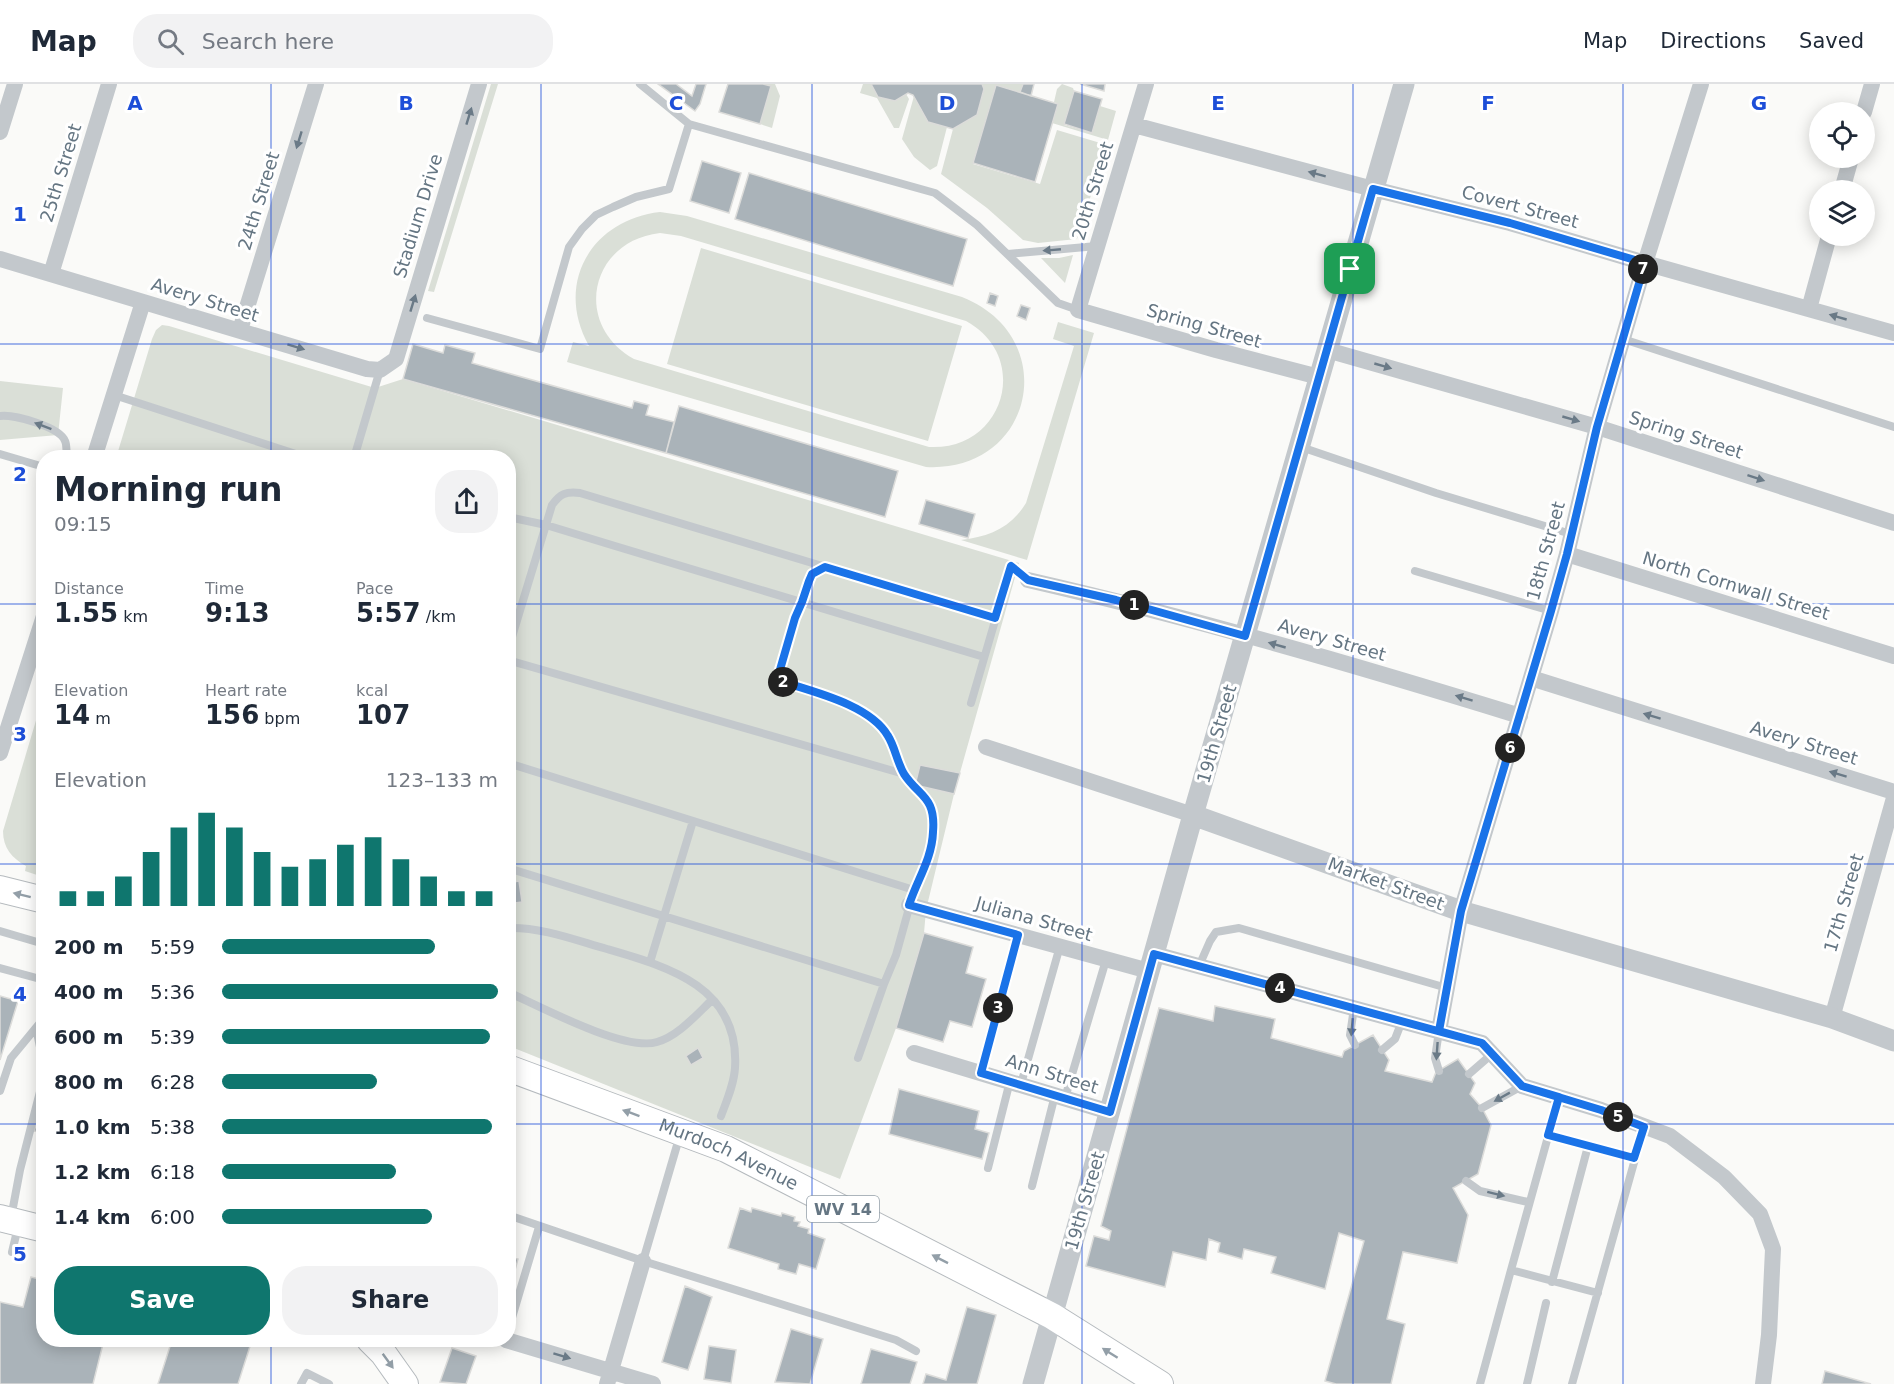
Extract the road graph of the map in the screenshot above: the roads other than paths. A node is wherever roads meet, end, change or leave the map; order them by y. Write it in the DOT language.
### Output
graph roads {
  1 [pos="15,84"];
  2 [pos="109,84"];
  3 [pos="316,84"];
  4 [pos="478,84"];
  5 [pos="640,84"];
  6 [pos="1146,84"];
  7 [pos="1404,84"];
  8 [pos="1701,84"];
  9 [pos="1872,84"];
  10 [pos="1867,102"];
  11 [pos="689,124"];
  12 [pos="1134,125"];
  13 [pos="0,132"];
  14 [pos="1373,189"];
  15 [pos="1097,246"];
  16 [pos="1826,246"];
  17 [pos="1008,254"];
  18 [pos="0,259"];
  19 [pos="1645,263"];
  20 [pos="51,274"];
  21 [pos="143,302"];
  22 [pos="1078,309"];
  23 [pos="1809,309"];
  24 [pos="427,318"];
  25 [pos="240,330"];
  26 [pos="1894,333"];
  27 [pos="1623,339"];
  28 [pos="1327,350"];
  29 [pos="380,370"];
  30 [pos="1319,377"];
  31 [pos="114,395"];
  32 [pos="0,416"];
  33 [pos="1597,427"];
  34 [pos="1894,428"];
  35 [pos="1299,446"];
  36 [pos="66,450"];
  37 [pos="97,450"];
  38 [pos="283,450"];
  39 [pos="356,450"];
  40 [pos="0,454"];
  41 [pos="36,464"];
  42 [pos="516,519"];
  43 [pos="1894,523"];
  44 [pos="546,525"];
  45 [pos="1571,534"];
  46 [pos="1567,554"];
  47 [pos="825,567"];
  48 [pos="1415,571"];
  49 [pos="1028,580"];
  50 [pos="802,602"];
  51 [pos="1551,611"];
  52 [pos="995,618"];
  53 [pos="516,624"];
  54 [pos="1245,636"];
  55 [pos="36,641"];
  56 [pos="1894,656"];
  57 [pos="984,657"];
  58 [pos="516,662"];
  59 [pos="1531,678"];
  60 [pos="970,703"];
  61 [pos="1520,716"];
  62 [pos="986,747"];
  63 [pos="0,753"];
  64 [pos="516,766"];
  65 [pos="904,774"];
  66 [pos="1894,792"];
  67 [pos="1894,798"];
  68 [pos="1193,815"];
  69 [pos="693,821"];
  70 [pos="516,870"];
  71 [pos="0,889"];
  72 [pos="912,897"];
  73 [pos="36,898"];
  74 [pos="1461,911"];
  75 [pos="663,916"];
  76 [pos="516,928"];
  77 [pos="0,931"];
  78 [pos="1018,935"];
  79 [pos="36,942"];
  80 [pos="1060,946"];
  81 [pos="1106,960"];
  82 [pos="650,962"];
  83 [pos="1152,962"];
  84 [pos="1199,966"];
  85 [pos="0,968"];
  86 [pos="36,978"];
  87 [pos="884,984"];
  88 [pos="1446,988"];
  89 [pos="516,996"];
  90 [pos="712,1000"];
  91 [pos="1354,1008"];
  92 [pos="1832,1018"];
  93 [pos="1402,1021"];
  94 [pos="36,1028"];
  95 [pos="1439,1031"];
  96 [pos="1894,1041"];
  97 [pos="1355,1045"];
  98 [pos="1382,1050"];
  99 [pos="914,1053"];
  100 [pos="1492,1053"];
  101 [pos="858,1058"];
  102 [pos="516,1071"];
  103 [pos="1439,1071"];
  104 [pos="981,1073"];
  105 [pos="1469,1074"];
  106 [pos="1015,1083"];
  107 [pos="1522,1086"];
  108 [pos="0,1091"];
  109 [pos="1060,1096"];
  110 [pos="1559,1097"];
  111 [pos="36,1107"];
  112 [pos="1482,1108"];
  113 [pos="1110,1112"];
  114 [pos="722,1116"];
  115 [pos="1644,1127"];
  116 [pos="681,1132"];
  117 [pos="1548,1135"];
  118 [pos="1588,1146"];
  119 [pos="1634,1158"];
  120 [pos="988,1168"];
  121 [pos="1466,1180"];
  122 [pos="1032,1186"];
  123 [pos="1528,1202"];
  124 [pos="516,1218"];
  125 [pos="6,1220"];
  126 [pos="36,1227"];
  127 [pos="539,1227"];
  128 [pos="12,1252"];
  129 [pos="644,1261"];
  130 [pos="1511,1270"];
  131 [pos="1552,1281"];
  132 [pos="1599,1293"];
  133 [pos="516,1303"];
  134 [pos="1546,1303"];
  135 [pos="1052,1316"];
  136 [pos="516,1344"];
  137 [pos="377,1347"];
  138 [pos="915,1351"];
  139 [pos="608,1378"];
  140 [pos="301,1384"];
  141 [pos="329,1384"];
  142 [pos="405,1384"];
  143 [pos="653,1384"];
  144 [pos="1033,1384"];
  145 [pos="1160,1384"];
  146 [pos="1480,1384"];
  147 [pos="1527,1384"];
  148 [pos="1572,1384"];
  149 [pos="1763,1384"];
  1 -- 13 [label="street"];
  2 -- 20 [label="street, 25th Street"];
  3 -- 25 [label="street, 24th Street, one-way"];
  29 -- 4 [label="street, Stadium Drive, one-way"];
  5 -- 11 [label="lane"];
  6 -- 12 [label="street, 20th Street"];
  7 -- 14 [label="street, 19th Street"];
  8 -- 19 [label="street, 18th Street"];
  9 -- 10 [label="street"];
  11 -- 17 [label="lane"];
  11 -- 24 [label="lane"];
  14 -- 12 [label="street, Covert Street, one-way"];
  12 -- 15 [label="street, 20th Street"];
  14 -- 19 [label="street, Covert Street"];
  14 -- 28 [label="street, 19th Street"];
  15 -- 17 [label="lane, one-way"];
  15 -- 22 [label="street, 20th Street"];
  16 -- 23 [label="street"];
  17 -- 22 [label="lane"];
  18 -- 20 [label="street, Avery Street"];
  19 -- 23 [label="street, Covert Street"];
  19 -- 27 [label="street, 18th Street"];
  20 -- 21 [label="street, Avery Street"];
  21 -- 25 [label="street, Avery Street"];
  21 -- 31 [label="street"];
  22 -- 30 [label="street, Spring Street"];
  26 -- 23 [label="street, Covert Street, one-way"];
  25 -- 29 [label="street, Avery Street, one-way"];
  27 -- 33 [label="street, 18th Street"];
  27 -- 34 [label="lane"];
  28 -- 30 [label="street, 19th Street"];
  28 -- 33 [label="street, Spring Street, one-way"];
  29 -- 39 [label="lane"];
  30 -- 35 [label="street, 19th Street"];
  31 -- 37 [label="street"];
  31 -- 38 [label="lane"];
  36 -- 32 [label="lane, one-way"];
  33 -- 43 [label="street, Spring Street, one-way"];
  33 -- 45 [label="street, 18th Street"];
  35 -- 45 [label="lane"];
  35 -- 54 [label="street, 19th Street"];
  40 -- 41 [label="lane"];
  42 -- 44 [label="lane"];
  44 -- 47 [label="lane"];
  44 -- 50 [label="lane"];
  44 -- 53 [label="lane"];
  45 -- 46 [label="street, 18th Street"];
  46 -- 51 [label="street, 18th Street"];
  46 -- 56 [label="street, North Cornwall Street"];
  47 -- 50 [label="lane"];
  47 -- 52 [label="lane"];
  48 -- 51 [label="lane"];
  49 -- 52 [label="lane"];
  49 -- 54 [label="street, Avery Street"];
  50 -- 57 [label="lane"];
  50 -- 65 [label="lane"];
  51 -- 59 [label="street, 18th Street"];
  52 -- 57 [label="lane"];
  61 -- 54 [label="street, Avery Street, one-way"];
  54 -- 68 [label="street, 19th Street"];
  55 -- 63 [label="street"];
  57 -- 60 [label="lane"];
  58 -- 65 [label="lane"];
  59 -- 61 [label="street, 18th Street"];
  66 -- 59 [label="street, Avery Street, one-way"];
  61 -- 74 [label="street, 18th Street"];
  62 -- 68 [label="street, Market Street"];
  64 -- 69 [label="lane"];
  65 -- 72 [label="lane"];
  67 -- 92 [label="street, 17th Street"];
  68 -- 74 [label="street, Market Street"];
  68 -- 83 [label="street, 19th Street"];
  69 -- 72 [label="lane"];
  69 -- 75 [label="lane"];
  70 -- 75 [label="lane"];
  73 -- 71 [label="main road, one-way"];
  72 -- 78 [label="street, Juliana Street"];
  72 -- 87 [label="lane"];
  74 -- 88 [label="street, 18th Street"];
  74 -- 92 [label="street, Market Street"];
  75 -- 82 [label="lane"];
  75 -- 87 [label="lane"];
  76 -- 82 [label="lane"];
  77 -- 79 [label="lane"];
  78 -- 80 [label="street, Juliana Street"];
  78 -- 104 [label="lane"];
  80 -- 81 [label="street, Juliana Street"];
  80 -- 106 [label="lane"];
  81 -- 83 [label="street, Juliana Street"];
  81 -- 109 [label="lane"];
  82 -- 90 [label="lane"];
  83 -- 84 [label="street, Juliana Street"];
  83 -- 113 [label="street, 19th Street"];
  84 -- 88 [label="lane"];
  84 -- 91 [label="street, Juliana Street"];
  85 -- 86 [label="lane"];
  87 -- 101 [label="lane"];
  88 -- 95 [label="street, 18th Street"];
  89 -- 90 [label="lane"];
  90 -- 114 [label="lane"];
  91 -- 93 [label="street, Juliana Street"];
  91 -- 97 [label="lane, one-way"];
  92 -- 96 [label="street, Market Street"];
  93 -- 95 [label="street, Juliana Street"];
  93 -- 98 [label="lane"];
  94 -- 108 [label="lane"];
  95 -- 100 [label="street, Juliana Street"];
  95 -- 103 [label="lane, one-way"];
  99 -- 104 [label="street, Ann Street"];
  100 -- 105 [label="lane"];
  100 -- 107 [label="street, Juliana Street"];
  116 -- 102 [label="main road, Murdoch Avenue / WV 14, one-way"];
  104 -- 106 [label="street, Ann Street"];
  106 -- 109 [label="street, Ann Street"];
  106 -- 120 [label="lane"];
  107 -- 110 [label="street"];
  107 -- 112 [label="lane, one-way"];
  109 -- 113 [label="street, Ann Street"];
  109 -- 122 [label="lane"];
  110 -- 115 [label="street"];
  110 -- 117 [label="lane"];
  111 -- 125 [label="lane"];
  113 -- 135 [label="street, 19th Street"];
  115 -- 119 [label="lane"];
  115 -- 149 [label="street"];
  116 -- 129 [label="lane"];
  135 -- 116 [label="main road, Murdoch Avenue / WV 14, one-way"];
  117 -- 118 [label="lane"];
  117 -- 123 [label="lane"];
  118 -- 119 [label="lane"];
  118 -- 131 [label="lane"];
  119 -- 132 [label="lane"];
  121 -- 123 [label="lane, one-way"];
  123 -- 130 [label="lane"];
  124 -- 127 [label="lane"];
  125 -- 126 [label="main road"];
  125 -- 128 [label="lane"];
  127 -- 129 [label="lane"];
  127 -- 133 [label="lane"];
  129 -- 138 [label="lane"];
  129 -- 139 [label="street"];
  130 -- 131 [label="lane"];
  130 -- 146 [label="lane"];
  131 -- 132 [label="lane"];
  132 -- 148 [label="lane"];
  134 -- 147 [label="lane"];
  135 -- 144 [label="street, 19th Street"];
  145 -- 135 [label="main road, Murdoch Avenue / WV 14, one-way"];
  136 -- 139 [label="street, one-way"];
  137 -- 142 [label="main road, one-way"];
  139 -- 143 [label="street"];
  140 -- 141 [label="lane"];
}
